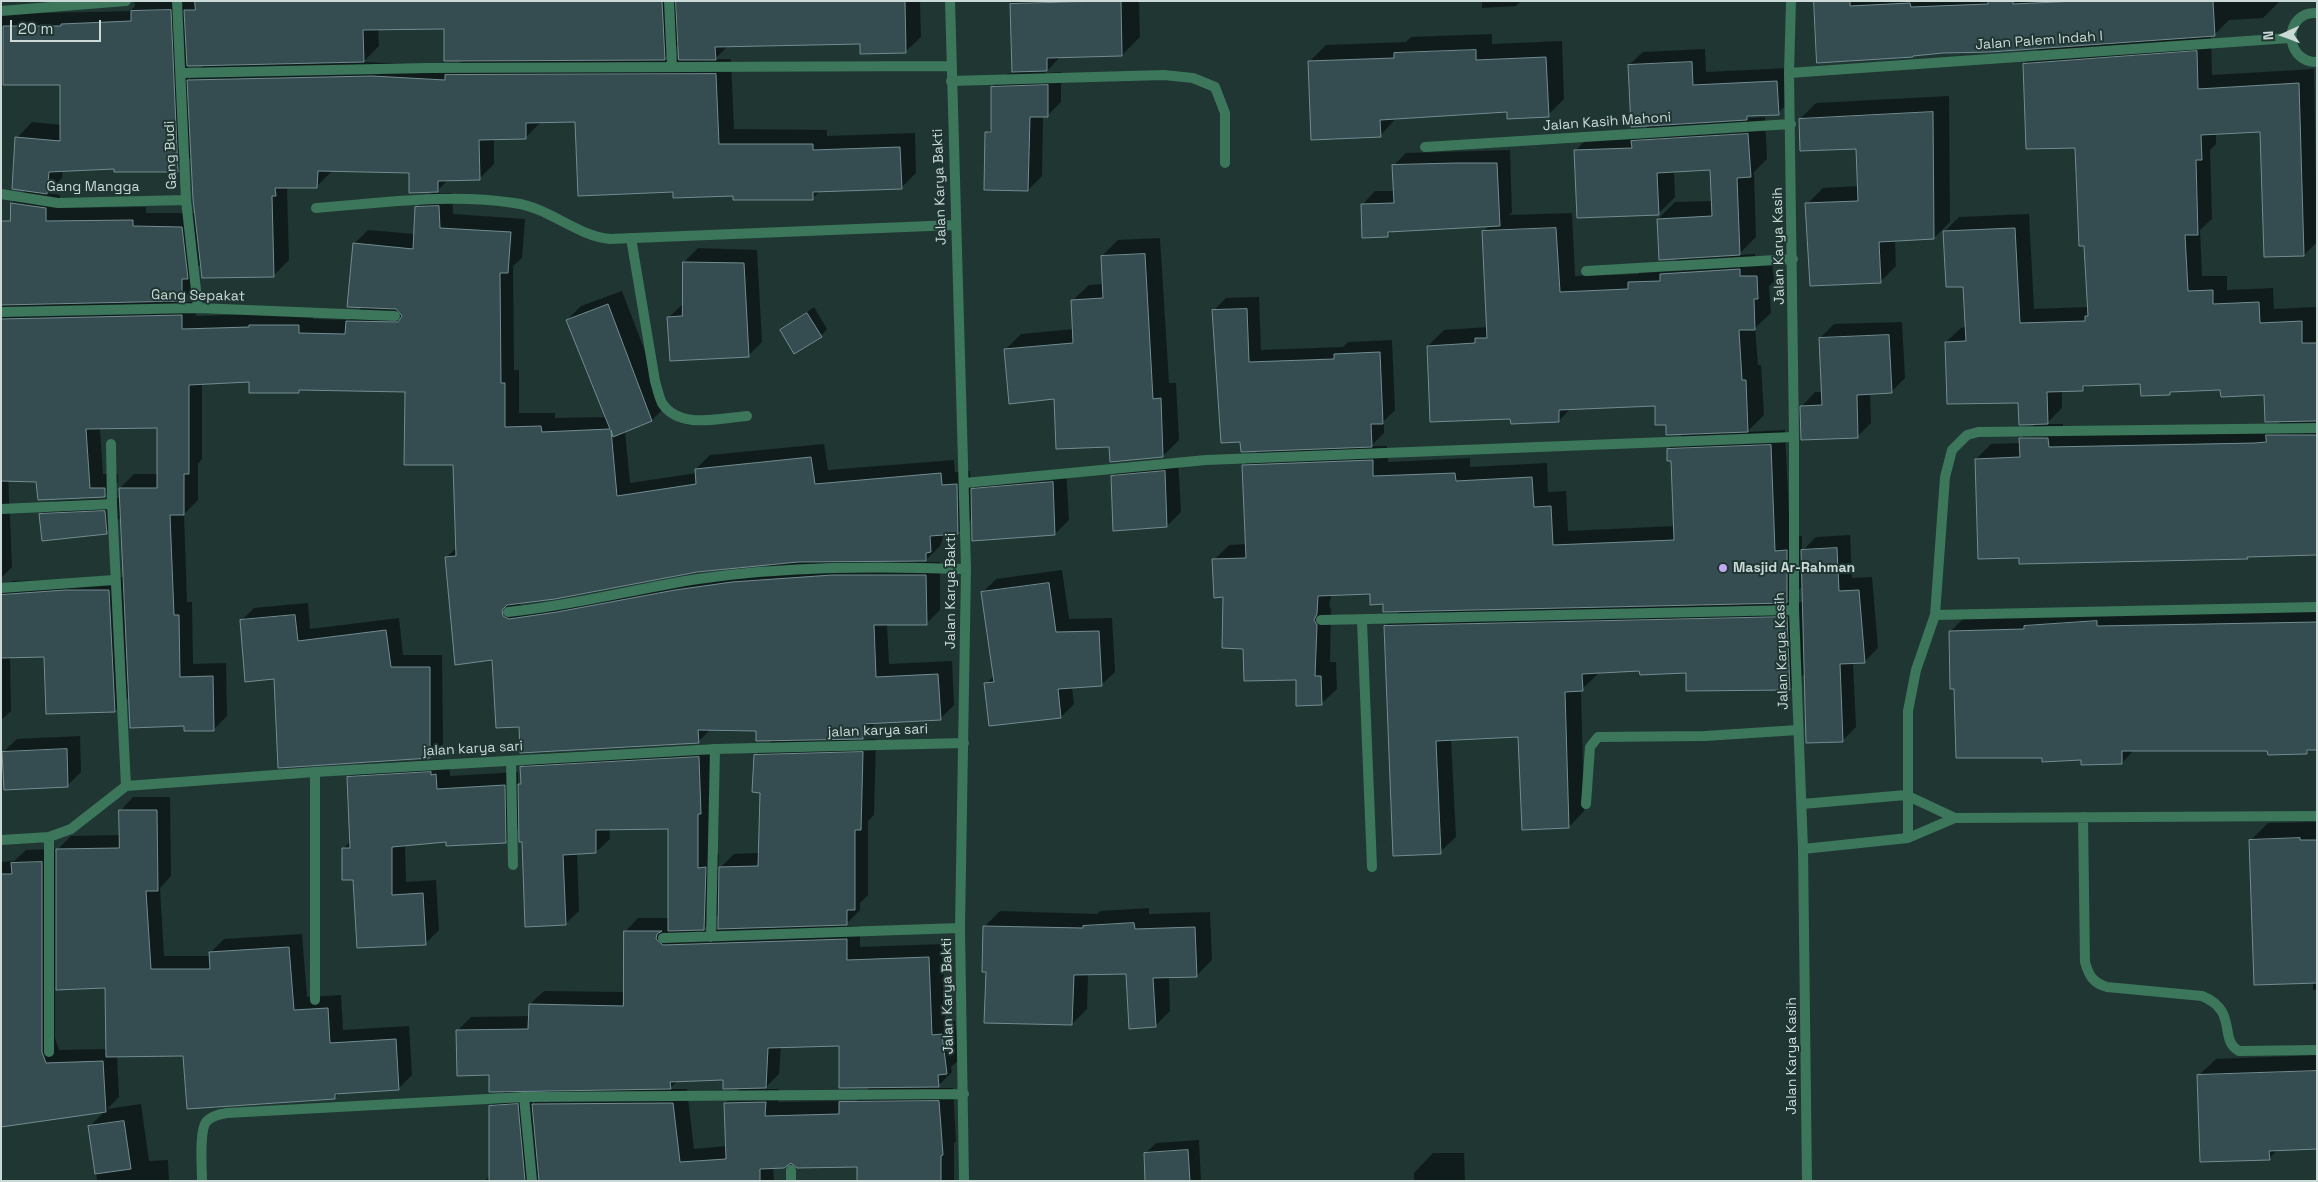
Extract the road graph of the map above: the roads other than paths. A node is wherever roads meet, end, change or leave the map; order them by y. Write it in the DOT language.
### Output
graph roads {
  1 [pos="126,1"];
  2 [pos="177,1"];
  3 [pos="669,1"];
  4 [pos="950,1"];
  5 [pos="1791,1"];
  6 [pos="1,11"];
  7 [pos="2317,13"];
  8 [pos="2290,38"];
  9 [pos="2317,62"];
  10 [pos="951,66"];
  11 [pos="672,67"];
  12 [pos="182,72"];
  13 [pos="1789,72"];
  14 [pos="951,81"];
  15 [pos="1791,124"];
  16 [pos="1425,147"];
  17 [pos="1225,163"];
  18 [pos="1,194"];
  19 [pos="186,200"];
  20 [pos="316,208"];
  21 [pos="955,225"];
  22 [pos="631,238"];
  23 [pos="1792,259"];
  24 [pos="1586,271"];
  25 [pos="198,308"];
  26 [pos="1,312"];
  27 [pos="394,316"];
  28 [pos="747,416"];
  29 [pos="2317,428"];
  30 [pos="1794,437"];
  31 [pos="111,444"];
  32 [pos="965,483"];
  33 [pos="112,504"];
  34 [pos="1,510"];
  35 [pos="966,569"];
  36 [pos="114,580"];
  37 [pos="1,588"];
  38 [pos="2317,607"];
  39 [pos="1794,610"];
  40 [pos="508,612"];
  41 [pos="1935,615"];
  42 [pos="1320,620"];
  43 [pos="1362,621"];
  44 [pos="1798,730"];
  45 [pos="964,743"];
  46 [pos="715,749"];
  47 [pos="511,761"];
  48 [pos="314,772"];
  49 [pos="126,786"];
  50 [pos="1906,796"];
  51 [pos="1586,804"];
  52 [pos="1802,804"];
  53 [pos="2317,816"];
  54 [pos="2084,817"];
  55 [pos="1955,818"];
  56 [pos="49,837"];
  57 [pos="1908,838"];
  58 [pos="1,840"];
  59 [pos="1803,849"];
  60 [pos="513,864"];
  61 [pos="1372,867"];
  62 [pos="960,925"];
  63 [pos="710,937"];
  64 [pos="663,938"];
  65 [pos="315,1000"];
  66 [pos="2317,1050"];
  67 [pos="49,1052"];
  68 [pos="964,1094"];
  69 [pos="524,1097"];
  70 [pos="791,1170"];
  71 [pos="202,1181"];
  72 [pos="532,1181"];
  73 [pos="791,1181"];
  74 [pos="964,1181"];
  75 [pos="1807,1181"];
  1 -- 6 [label="street"];
  2 -- 12 [label="street, Gang Budi"];
  3 -- 11 [label="street"];
  4 -- 10 [label="street, Jalan Karya Bakti"];
  5 -- 13 [label="street, Jalan Karya Kasih"];
  7 -- 8 [label="street"];
  8 -- 9 [label="street"];
  8 -- 13 [label="street, Jalan Palem Indah I"];
  10 -- 11 [label="street"];
  10 -- 14 [label="street, Jalan Karya Bakti"];
  11 -- 12 [label="street"];
  12 -- 19 [label="street, Gang Budi"];
  13 -- 15 [label="street, Jalan Karya Kasih"];
  14 -- 17 [label="street"];
  14 -- 21 [label="street, Jalan Karya Bakti"];
  15 -- 16 [label="street, Jalan Kasih Mahoni"];
  15 -- 23 [label="street, Jalan Karya Kasih"];
  18 -- 19 [label="street, Gang Mangga"];
  19 -- 25 [label="street, Gang Budi"];
  20 -- 22 [label="street"];
  21 -- 22 [label="street"];
  21 -- 32 [label="street, Jalan Karya Bakti"];
  22 -- 28 [label="street"];
  23 -- 24 [label="street"];
  23 -- 30 [label="street, Jalan Karya Kasih"];
  25 -- 26 [label="street, Gang Sepakat"];
  25 -- 27 [label="street, Gang Sepakat"];
  29 -- 41 [label="street"];
  30 -- 32 [label="street"];
  30 -- 39 [label="street, Jalan Karya Kasih"];
  31 -- 33 [label="street"];
  32 -- 35 [label="street, Jalan Karya Bakti"];
  33 -- 34 [label="street"];
  33 -- 36 [label="street"];
  35 -- 40 [label="street"];
  35 -- 45 [label="street, Jalan Karya Bakti"];
  36 -- 37 [label="street"];
  36 -- 49 [label="street"];
  38 -- 41 [label="street"];
  39 -- 43 [label="street"];
  39 -- 44 [label="street, Jalan Karya Kasih"];
  41 -- 50 [label="street"];
  42 -- 43 [label="street"];
  43 -- 61 [label="street"];
  44 -- 51 [label="street"];
  44 -- 52 [label="street, Jalan Karya Kasih"];
  45 -- 46 [label="street, jalan karya sari"];
  45 -- 62 [label="street, Jalan Karya Bakti"];
  46 -- 47 [label="street, jalan karya sari"];
  46 -- 63 [label="street"];
  47 -- 48 [label="street, jalan karya sari"];
  47 -- 60 [label="street"];
  48 -- 49 [label="street, jalan karya sari"];
  48 -- 65 [label="street"];
  49 -- 56 [label="street"];
  50 -- 52 [label="street"];
  50 -- 55 [label="street"];
  50 -- 57 [label="street"];
  52 -- 59 [label="street, Jalan Karya Kasih"];
  53 -- 54 [label="street"];
  54 -- 55 [label="street"];
  54 -- 66 [label="street"];
  55 -- 57 [label="street"];
  56 -- 58 [label="street"];
  56 -- 67 [label="street"];
  57 -- 59 [label="street"];
  59 -- 75 [label="street, Jalan Karya Kasih"];
  62 -- 63 [label="street"];
  62 -- 68 [label="street, Jalan Karya Bakti"];
  63 -- 64 [label="street"];
  68 -- 69 [label="street"];
  68 -- 74 [label="street, Jalan Karya Bakti"];
  69 -- 71 [label="street"];
  69 -- 72 [label="street"];
  70 -- 73 [label="street"];
}
